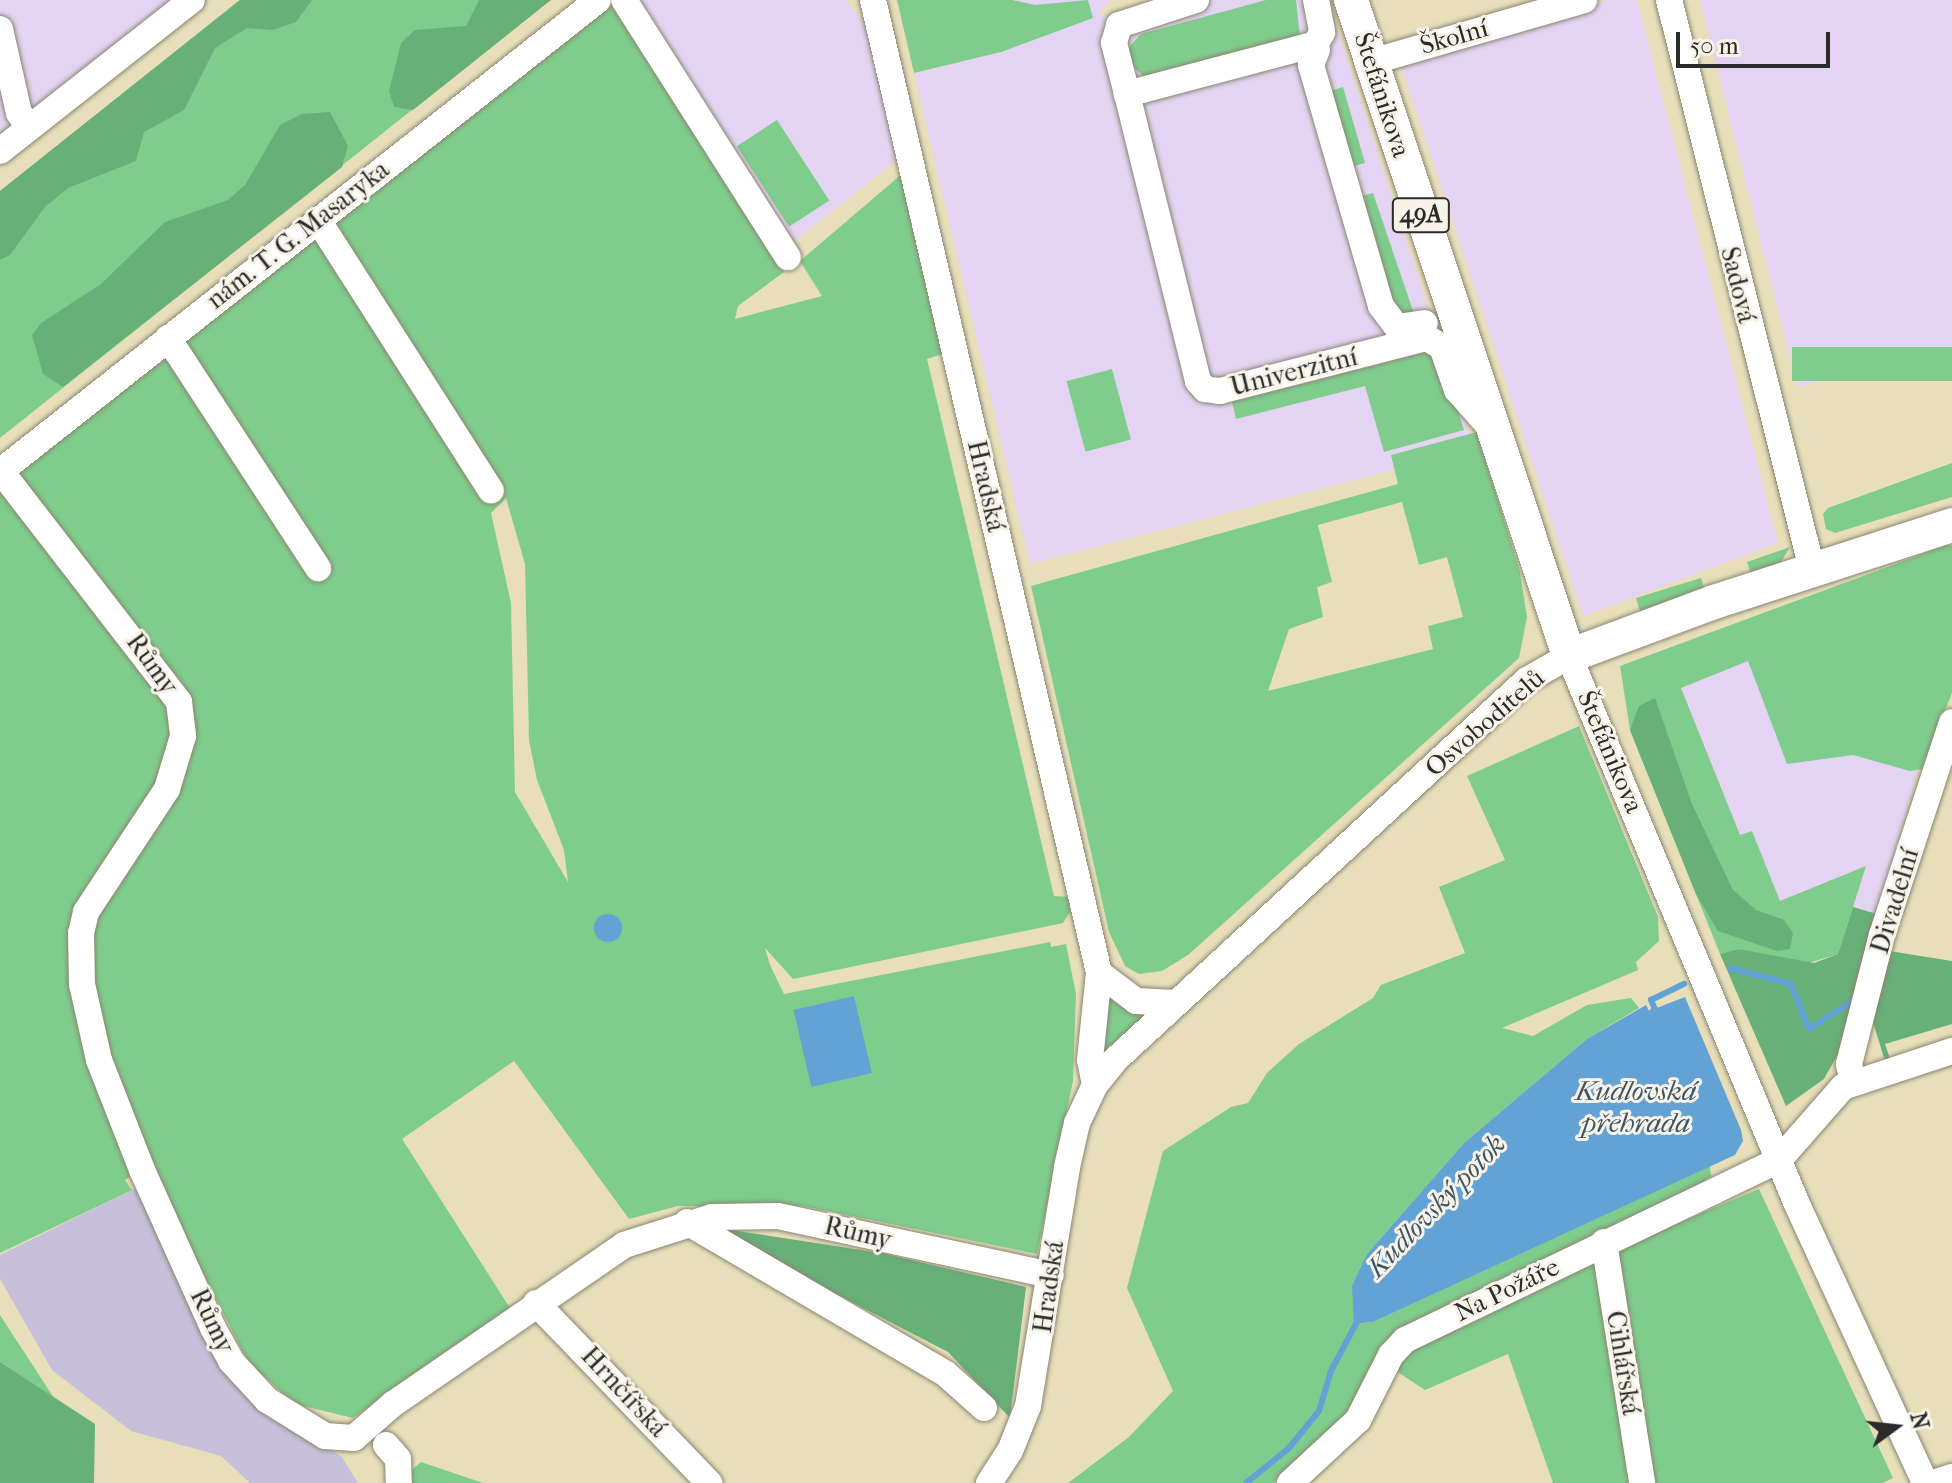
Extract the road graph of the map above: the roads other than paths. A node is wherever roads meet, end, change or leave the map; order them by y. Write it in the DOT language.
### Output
graph roads {
  1 [pos="598,0"];
  2 [pos="624,0"];
  3 [pos="873,0"];
  4 [pos="1196,0"];
  5 [pos="1316,0"];
  6 [pos="1351,0"];
  7 [pos="1584,0"];
  8 [pos="187,2"];
  9 [pos="1671,12"];
  10 [pos="0,29"];
  11 [pos="1317,50"];
  12 [pos="1371,62"];
  13 [pos="1127,94"];
  14 [pos="29,127"];
  15 [pos="0,151"];
  16 [pos="318,220"];
  17 [pos="788,257"];
  18 [pos="1425,323"];
  19 [pos="168,338"];
  20 [pos="1492,429"];
  21 [pos="0,470"];
  22 [pos="491,490"];
  23 [pos="1952,525"];
  24 [pos="318,568"];
  25 [pos="1812,569"];
  26 [pos="1569,656"];
  27 [pos="1952,722"];
  28 [pos="1099,973"];
  29 [pos="1176,1003"];
  30 [pos="1952,1051"];
  31 [pos="1853,1082"];
  32 [pos="1095,1085"];
  33 [pos="1779,1160"];
  34 [pos="687,1222"];
  35 [pos="1604,1242"];
  36 [pos="1051,1275"];
  37 [pos="536,1303"];
  38 [pos="984,1408"];
  39 [pos="386,1445"];
  40 [pos="1952,1477"];
  41 [pos="399,1483"];
  42 [pos="709,1483"];
  43 [pos="989,1483"];
  44 [pos="1290,1483"];
  45 [pos="1642,1483"];
  46 [pos="1925,1483"];
  47 [pos="1933,1483"];
  1 -- 16 [label="street, nám. T. G. Masaryka"];
  2 -- 17 [label="street"];
  3 -- 28 [label="street, Hradská"];
  4 -- 13 [label="street, Univerzitní"];
  5 -- 13 [label="street"];
  6 -- 12 [label="main road, Štefánikova / 49A"];
  7 -- 12 [label="street, Školní"];
  8 -- 14 [label="street"];
  9 -- 25 [label="street, Sadová"];
  10 -- 14 [label="street"];
  11 -- 18 [label="street"];
  12 -- 20 [label="main road, Štefánikova / 49A"];
  13 -- 20 [label="street, Univerzitní"];
  14 -- 15 [label="street"];
  16 -- 19 [label="street, nám. T. G. Masaryka"];
  16 -- 22 [label="street"];
  19 -- 21 [label="street, nám. T. G. Masaryka"];
  19 -- 24 [label="street"];
  20 -- 26 [label="main road, Štefánikova / 49A"];
  21 -- 37 [label="street, Růmy"];
  23 -- 25 [label="main road, Osvoboditelů"];
  25 -- 26 [label="main road, Osvoboditelů"];
  26 -- 29 [label="street, Osvoboditelů"];
  26 -- 33 [label="street, Štefánikova"];
  27 -- 31 [label="street, Divadelní"];
  28 -- 29 [label="street"];
  28 -- 32 [label="street, Hradská"];
  29 -- 32 [label="street, Hradská"];
  30 -- 31 [label="street"];
  31 -- 33 [label="street"];
  32 -- 36 [label="street, Hradská"];
  33 -- 35 [label="street, Na Požáře"];
  33 -- 46 [label="street, Štefánikova"];
  34 -- 36 [label="street, Růmy"];
  34 -- 37 [label="street, Růmy"];
  34 -- 38 [label="street"];
  35 -- 44 [label="street, Na Požáře"];
  35 -- 45 [label="street, Cihlářská"];
  36 -- 43 [label="street, Hradská"];
  37 -- 42 [label="street, Hrnčířská"];
  39 -- 41 [label="street"];
  40 -- 47 [label="street"];
}
